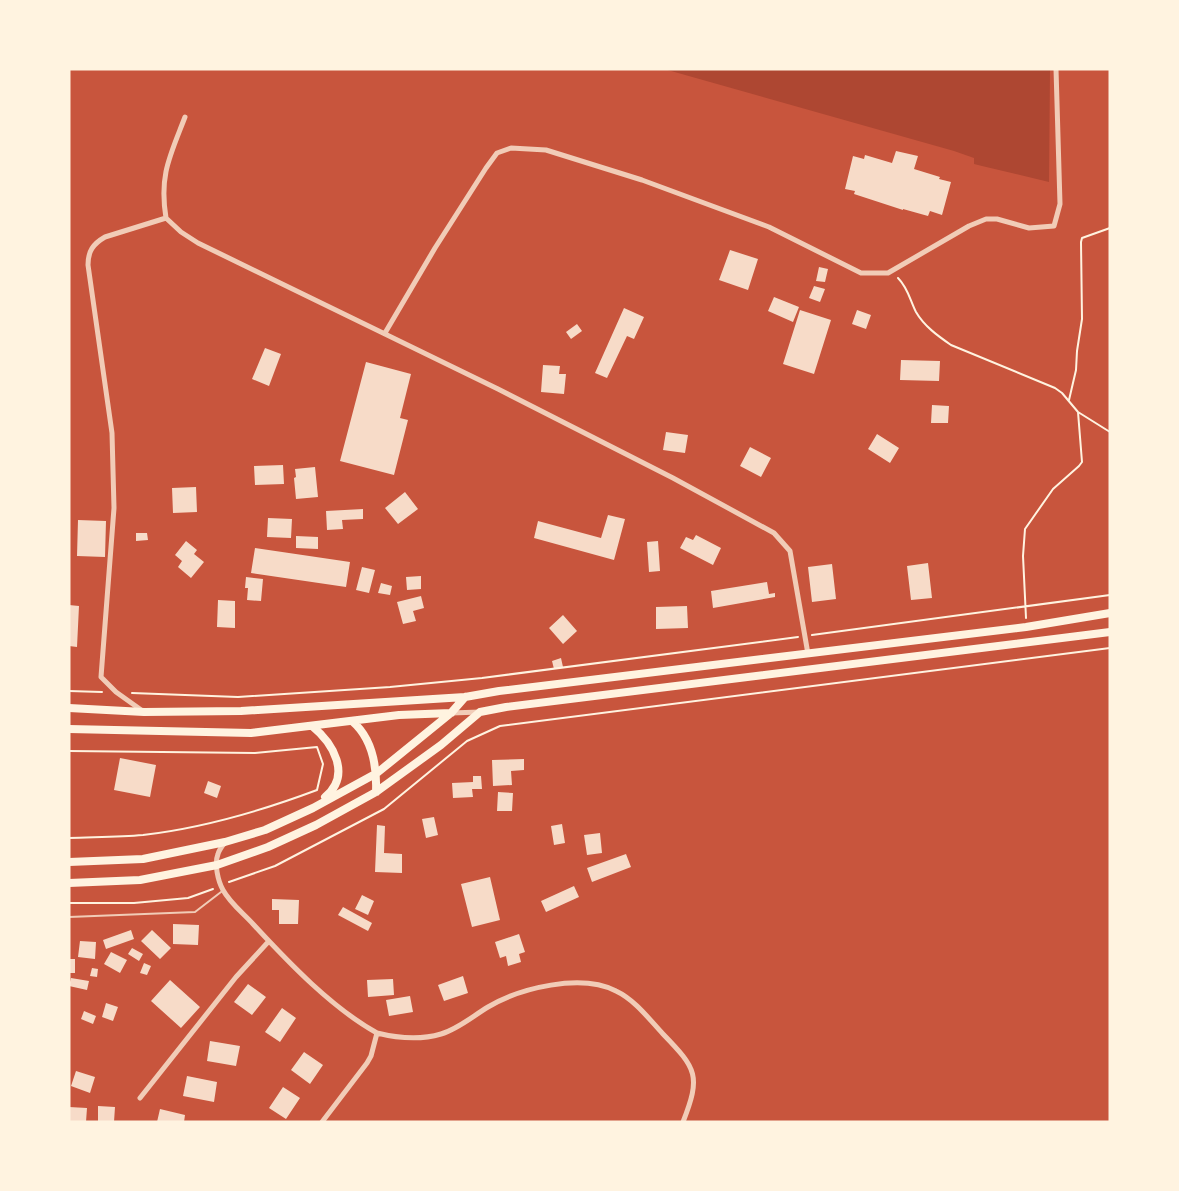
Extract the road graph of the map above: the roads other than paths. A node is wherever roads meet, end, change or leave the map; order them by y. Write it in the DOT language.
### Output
graph roads {
  1 [pos="1056,69"];
  2 [pos="185,117"];
  3 [pos="166,218"];
  4 [pos="385,333"];
  5 [pos="1110,614"];
  6 [pos="1110,632"];
  7 [pos="808,654"];
  8 [pos="465,697"];
  9 [pos="69,708"];
  10 [pos="144,712"];
  11 [pos="480,712"];
  12 [pos="451,713"];
  13 [pos="352,721"];
  14 [pos="312,726"];
  15 [pos="69,729"];
  16 [pos="377,773"];
  17 [pos="376,792"];
  18 [pos="313,808"];
  19 [pos="225,842"];
  20 [pos="69,862"];
  21 [pos="217,864"];
  22 [pos="69,883"];
  23 [pos="223,888"];
  24 [pos="69,917"];
  25 [pos="269,941"];
  26 [pos="377,1033"];
  27 [pos="140,1098"];
  28 [pos="322,1122"];
  29 [pos="683,1122"];
  1 -- 4 [label="street"];
  2 -- 3 [label="street"];
  3 -- 4 [label="street"];
  3 -- 10 [label="street"];
  4 -- 7 [label="street"];
  5 -- 7 [label="main road"];
  6 -- 11 [label="main road"];
  7 -- 8 [label="main road"];
  8 -- 10 [label="main road"];
  8 -- 12 [label="main road"];
  9 -- 10 [label="main road"];
  11 -- 12 [label="street"];
  11 -- 17 [label="main road"];
  12 -- 13 [label="main road"];
  12 -- 16 [label="main road"];
  13 -- 14 [label="main road"];
  13 -- 16 [label="main road"];
  14 -- 15 [label="main road"];
  14 -- 18 [label="main road"];
  16 -- 17 [label="main road"];
  16 -- 18 [label="main road"];
  17 -- 21 [label="main road"];
  18 -- 19 [label="main road"];
  19 -- 20 [label="main road"];
  19 -- 21 [label="street"];
  21 -- 22 [label="main road"];
  21 -- 23 [label="street"];
  23 -- 24 [label="lane"];
  23 -- 25 [label="street"];
  25 -- 26 [label="street"];
  25 -- 27 [label="street"];
  26 -- 28 [label="street"];
  26 -- 29 [label="street"];
}
